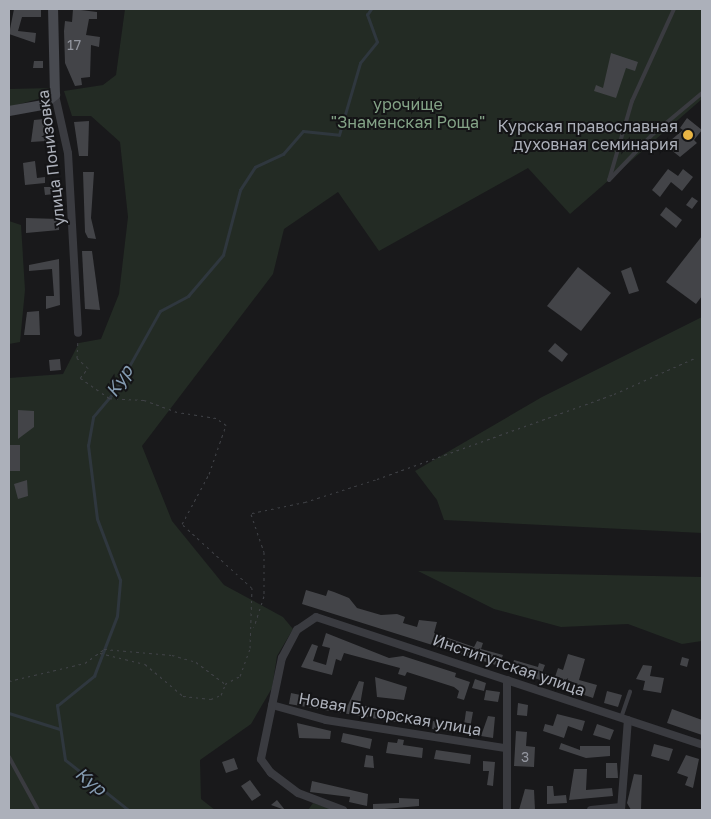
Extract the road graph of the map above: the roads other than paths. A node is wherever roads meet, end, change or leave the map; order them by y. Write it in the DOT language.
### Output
graph roads {
  1 [pos="53,9"];
  2 [pos="674,9"];
  3 [pos="702,93"];
  4 [pos="55,95"];
  5 [pos="9,111"];
  6 [pos="78,333"];
  7 [pos="507,680"];
  8 [pos="630,692"];
  9 [pos="272,705"];
  10 [pos="624,719"];
  11 [pos="702,745"];
  12 [pos="504,748"];
  13 [pos="9,757"];
  14 [pos="621,809"];
  15 [pos="38,810"];
  16 [pos="343,810"];
  17 [pos="506,810"];
  18 [pos="591,810"];
  1 -- 4 [label="main road, улица Понизовка"];
  2 -- 3 [label="lane"];
  4 -- 5 [label="main road"];
  4 -- 6 [label="street, улица Понизовка"];
  7 -- 9 [label="street, Институтская улица"];
  7 -- 10 [label="street, Институтская улица"];
  7 -- 12 [label="street"];
  8 -- 10 [label="lane"];
  9 -- 12 [label="street, Новая Бугорская улица"];
  9 -- 16 [label="street"];
  10 -- 11 [label="street, Институтская улица"];
  10 -- 14 [label="street"];
  12 -- 17 [label="street"];
  13 -- 15 [label="lane"];
  14 -- 18 [label="street"];
}
